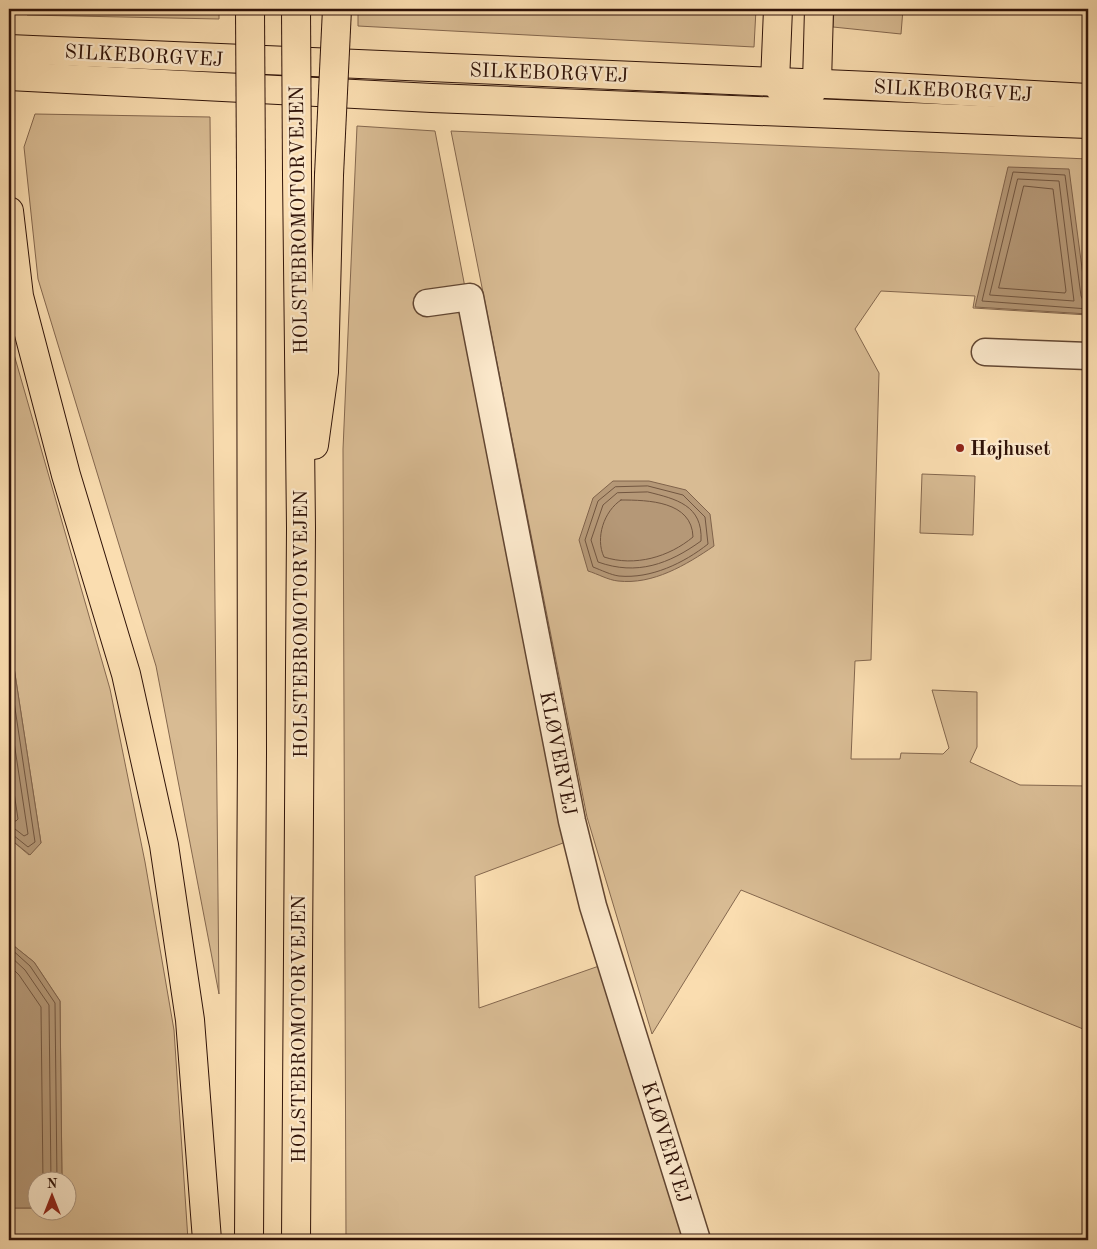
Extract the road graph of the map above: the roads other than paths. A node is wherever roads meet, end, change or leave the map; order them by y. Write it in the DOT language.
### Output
graph roads {
  1 [pos="250,9"];
  2 [pos="296,9"];
  3 [pos="337,9"];
  4 [pos="778,9"];
  5 [pos="819,9"];
  6 [pos="9,49"];
  7 [pos="9,76"];
  8 [pos="775,82"];
  9 [pos="817,84"];
  10 [pos="1088,98"];
  11 [pos="798,112"];
  12 [pos="1088,124"];
  13 [pos="9,212"];
  14 [pos="427,303"];
  15 [pos="986,352"];
  16 [pos="1088,356"];
  17 [pos="301,528"];
  18 [pos="297,1189"];
  19 [pos="208,1240"];
  20 [pos="249,1240"];
  21 [pos="296,1240"];
  22 [pos="304,1240"];
  23 [pos="697,1240"];
  1 -- 20 [label="main road, bridge"];
  2 -- 17 [label="main road, HOLSTEBROMOTORVEJEN, bridge"];
  3 -- 17 [label="main road, bridge"];
  4 -- 8 [label="main road"];
  5 -- 9 [label="main road"];
  6 -- 8 [label="main road, SILKEBORGVEJ"];
  7 -- 11 [label="main road, SILKEBORGVEJ"];
  8 -- 9 [label="main road, SILKEBORGVEJ"];
  8 -- 11 [label="main road"];
  9 -- 10 [label="main road, SILKEBORGVEJ"];
  9 -- 11 [label="main road"];
  11 -- 12 [label="main road, SILKEBORGVEJ"];
  13 -- 19 [label="main road"];
  14 -- 23 [label="street, KLØVERVEJ"];
  15 -- 16 [label="street"];
  17 -- 18 [label="main road, HOLSTEBROMOTORVEJEN"];
  18 -- 21 [label="main road, HOLSTEBROMOTORVEJEN"];
  18 -- 22 [label="main road"];
}
